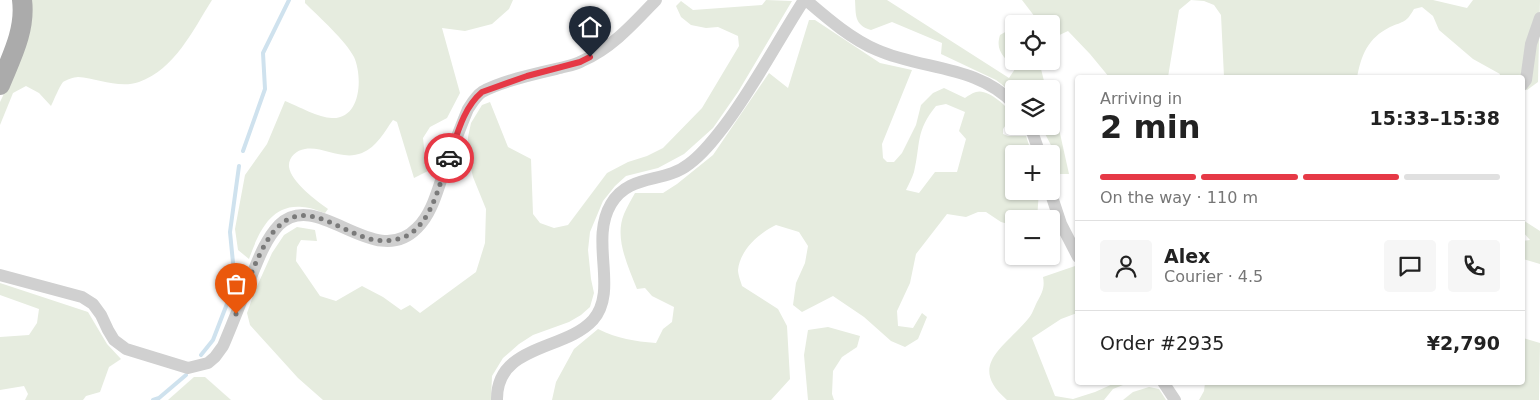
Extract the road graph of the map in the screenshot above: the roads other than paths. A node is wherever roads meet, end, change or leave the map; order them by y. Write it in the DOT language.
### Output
graph roads {
  1 [pos="22,0"];
  2 [pos="656,0"];
  3 [pos="805,0"];
  4 [pos="1540,18"];
  5 [pos="1525,81"];
  6 [pos="0,85"];
  7 [pos="1005,97"];
  8 [pos="1053,200"];
  9 [pos="1075,251"];
  10 [pos="0,275"];
  11 [pos="1165,385"];
  12 [pos="497,400"];
  13 [pos="1175,400"];
  1 -- 6 [label="main road"];
  2 -- 10 [label="street"];
  3 -- 7 [label="street"];
  3 -- 12 [label="street"];
  4 -- 5 [label="street"];
  8 -- 9 [label="street"];
  11 -- 13 [label="street"];
}
